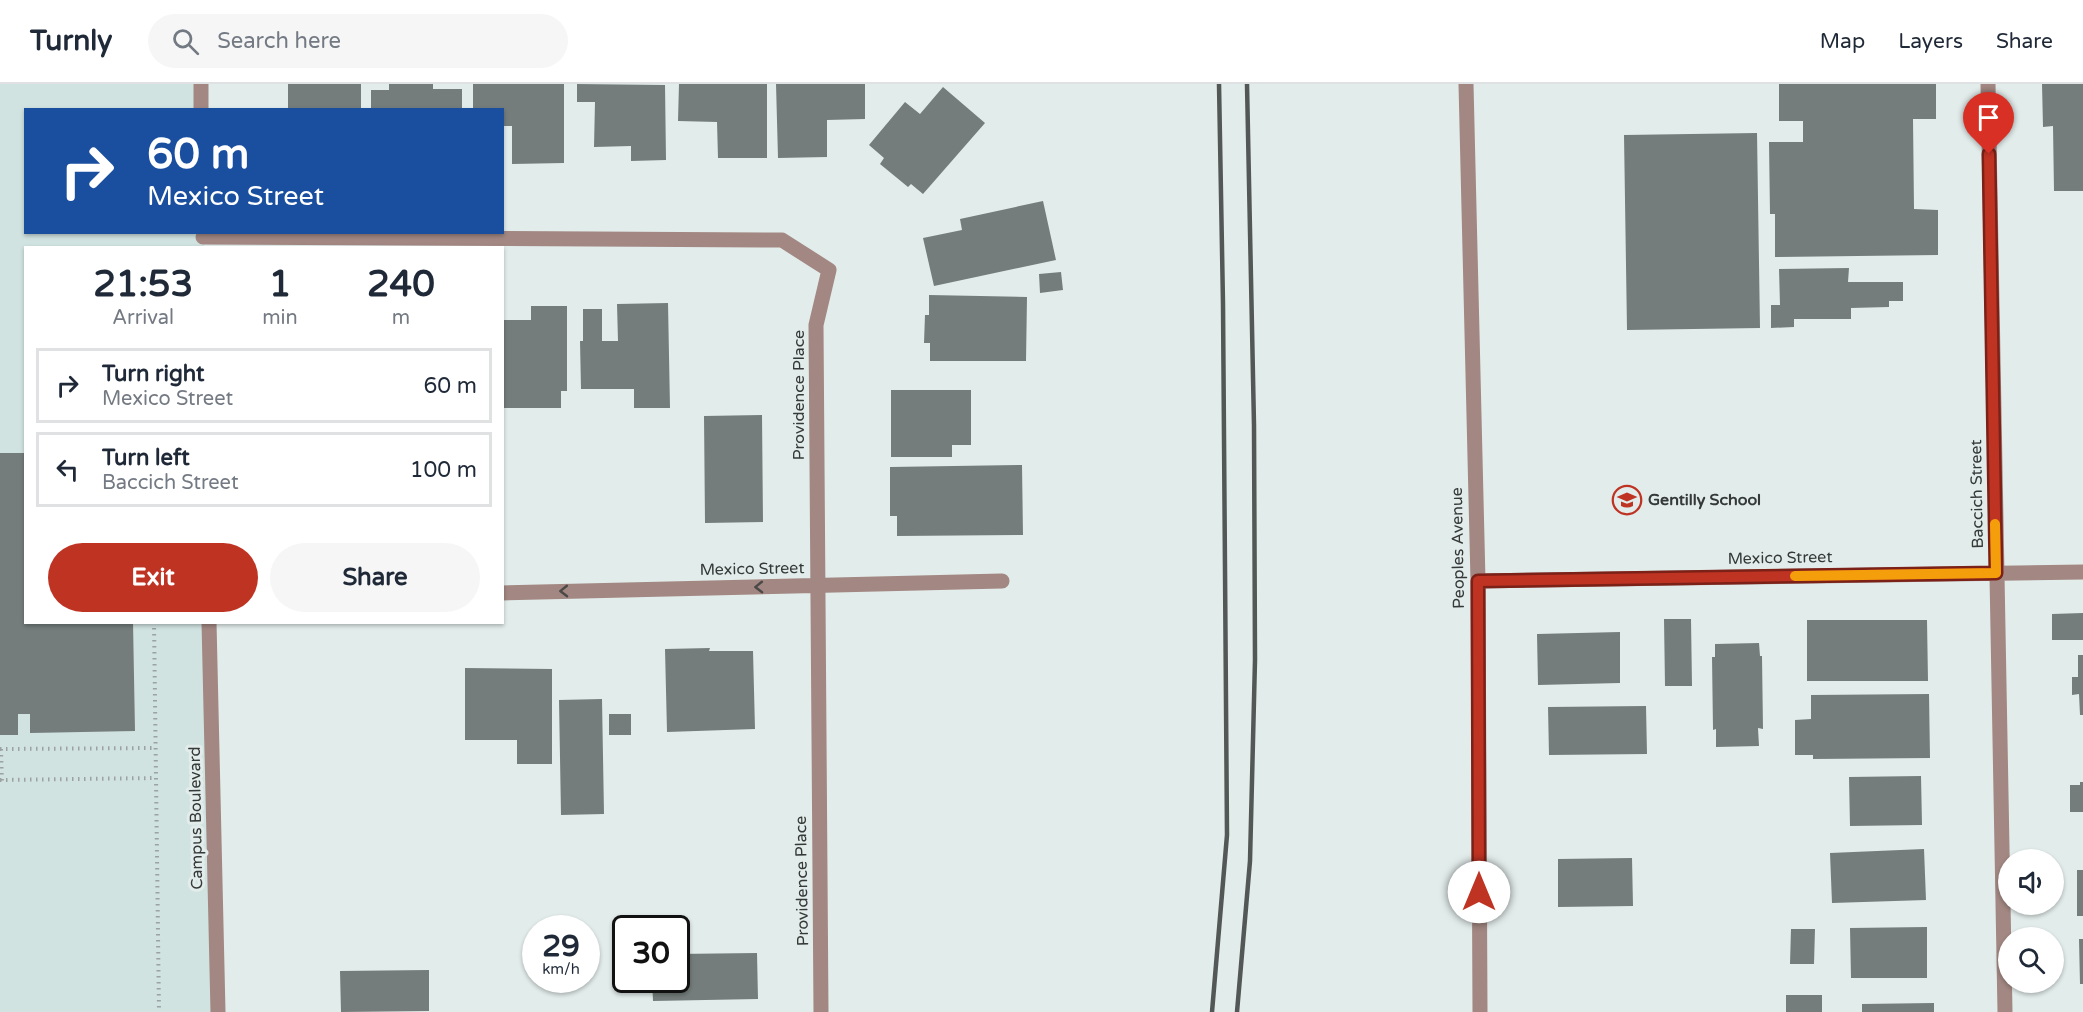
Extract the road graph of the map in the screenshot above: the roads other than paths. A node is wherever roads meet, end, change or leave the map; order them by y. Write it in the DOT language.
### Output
graph roads {
  1 [pos="201,84"];
  2 [pos="1466,84"];
  3 [pos="1988,84"];
  4 [pos="201,108"];
  5 [pos="203,239"];
  6 [pos="2083,572"];
  7 [pos="1996,573"];
  8 [pos="1002,581"];
  9 [pos="1478,581"];
  10 [pos="817,585"];
  11 [pos="504,593"];
  12 [pos="209,624"];
  13 [pos="218,1012"];
  14 [pos="821,1012"];
  15 [pos="1480,1012"];
  16 [pos="2006,1012"];
  1 -- 4 [label="street"];
  2 -- 9 [label="street, Peoples Avenue"];
  3 -- 7 [label="street, Baccich Street"];
  5 -- 10 [label="street, Providence Place"];
  6 -- 7 [label="street, Mexico Street"];
  7 -- 9 [label="street, Mexico Street"];
  7 -- 16 [label="street, Baccich Street"];
  8 -- 10 [label="street, Mexico Street"];
  9 -- 15 [label="street, Peoples Avenue"];
  10 -- 11 [label="street, Mexico Street, one-way"];
  10 -- 14 [label="street, Providence Place"];
  12 -- 13 [label="street, Campus Boulevard"];
}
